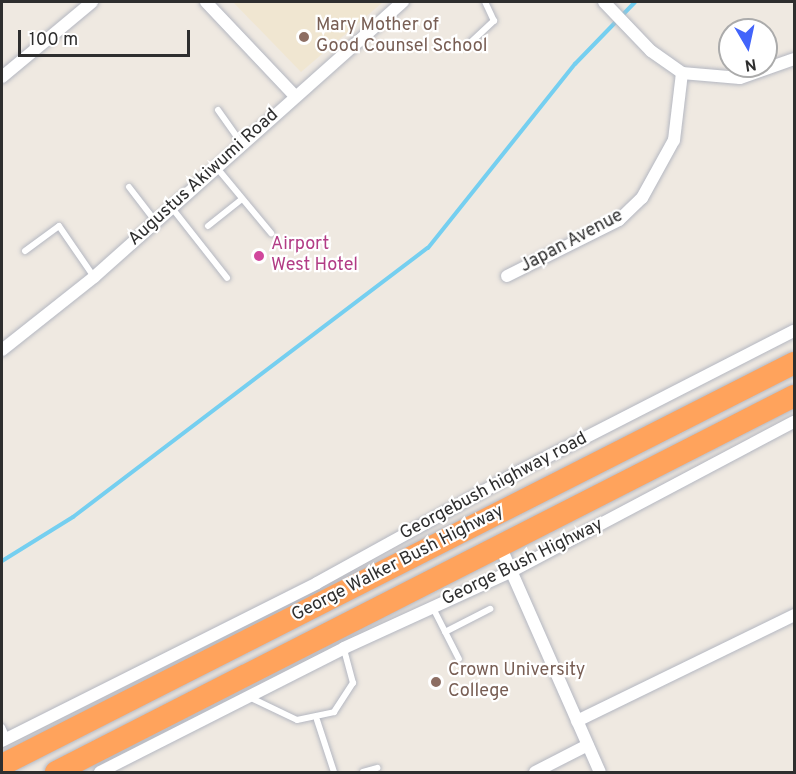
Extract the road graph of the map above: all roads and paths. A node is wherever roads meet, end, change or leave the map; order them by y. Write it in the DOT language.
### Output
graph roads {
  1 [pos="92,2"];
  2 [pos="206,2"];
  3 [pos="402,2"];
  4 [pos="485,2"];
  5 [pos="607,5"];
  6 [pos="470,43"];
  7 [pos="795,59"];
  8 [pos="682,73"];
  9 [pos="2,77"];
  10 [pos="296,96"];
  11 [pos="218,111"];
  12 [pos="242,144"];
  13 [pos="216,168"];
  14 [pos="129,187"];
  15 [pos="242,199"];
  16 [pos="171,208"];
  17 [pos="156,222"];
  18 [pos="208,226"];
  19 [pos="271,233"];
  20 [pos="25,251"];
  21 [pos="507,276"];
  22 [pos="94,277"];
  23 [pos="227,278"];
  24 [pos="795,331"];
  25 [pos="2,350"];
  26 [pos="795,363"];
  27 [pos="795,396"];
  28 [pos="795,422"];
  29 [pos="501,548"];
  30 [pos="512,571"];
  31 [pos="433,608"];
  32 [pos="490,609"];
  33 [pos="793,618"];
  34 [pos="445,632"];
  35 [pos="344,648"];
  36 [pos="459,659"];
  37 [pos="244,688"];
  38 [pos="317,720"];
  39 [pos="577,721"];
  40 [pos="3,736"];
  41 [pos="588,746"];
  42 [pos="2,765"];
  43 [pos="377,768"];
  44 [pos="56,772"];
  45 [pos="100,772"];
  46 [pos="334,772"];
  47 [pos="363,772"];
  48 [pos="534,772"];
  49 [pos="600,772"];
  1 -- 9 [label="street"];
  2 -- 10 [label="street"];
  3 -- 10 [label="street, Augustus Akiwumi Road"];
  4 -- 6 [label="lane"];
  5 -- 8 [label="street"];
  7 -- 8 [label="street"];
  8 -- 21 [label="street, Japan Avenue"];
  10 -- 12 [label="street, Augustus Akiwumi Road"];
  11 -- 12 [label="lane"];
  12 -- 13 [label="street, Augustus Akiwumi Road"];
  13 -- 15 [label="lane"];
  13 -- 16 [label="street, Augustus Akiwumi Road"];
  14 -- 17 [label="lane"];
  15 -- 18 [label="lane"];
  15 -- 19 [label="lane"];
  16 -- 17 [label="street, Augustus Akiwumi Road"];
  16 -- 23 [label="lane"];
  17 -- 22 [label="street, Augustus Akiwumi Road"];
  20 -- 22 [label="lane"];
  22 -- 25 [label="street, Augustus Akiwumi Road"];
  24 -- 40 [label="street, Georgebush highway road"];
  26 -- 42 [label="highway, George Walker Bush Highway"];
  27 -- 29 [label="highway, George Walker Bush Highway"];
  28 -- 30 [label="street, George Bush Highway"];
  29 -- 30 [label="street"];
  29 -- 37 [label="highway, George Walker Bush Highway"];
  30 -- 31 [label="street, George Bush Highway"];
  30 -- 39 [label="street"];
  31 -- 34 [label="lane"];
  31 -- 35 [label="street, George Bush Highway"];
  32 -- 34 [label="lane"];
  33 -- 39 [label="street"];
  34 -- 36 [label="lane"];
  35 -- 37 [label="street, George Bush Highway"];
  35 -- 38 [label="lane"];
  37 -- 38 [label="lane"];
  37 -- 44 [label="highway, George Walker Bush Highway"];
  37 -- 45 [label="street, George Bush Highway"];
  38 -- 46 [label="lane"];
  39 -- 41 [label="street"];
  41 -- 48 [label="street"];
  41 -- 49 [label="street"];
  43 -- 47 [label="lane"];
}
